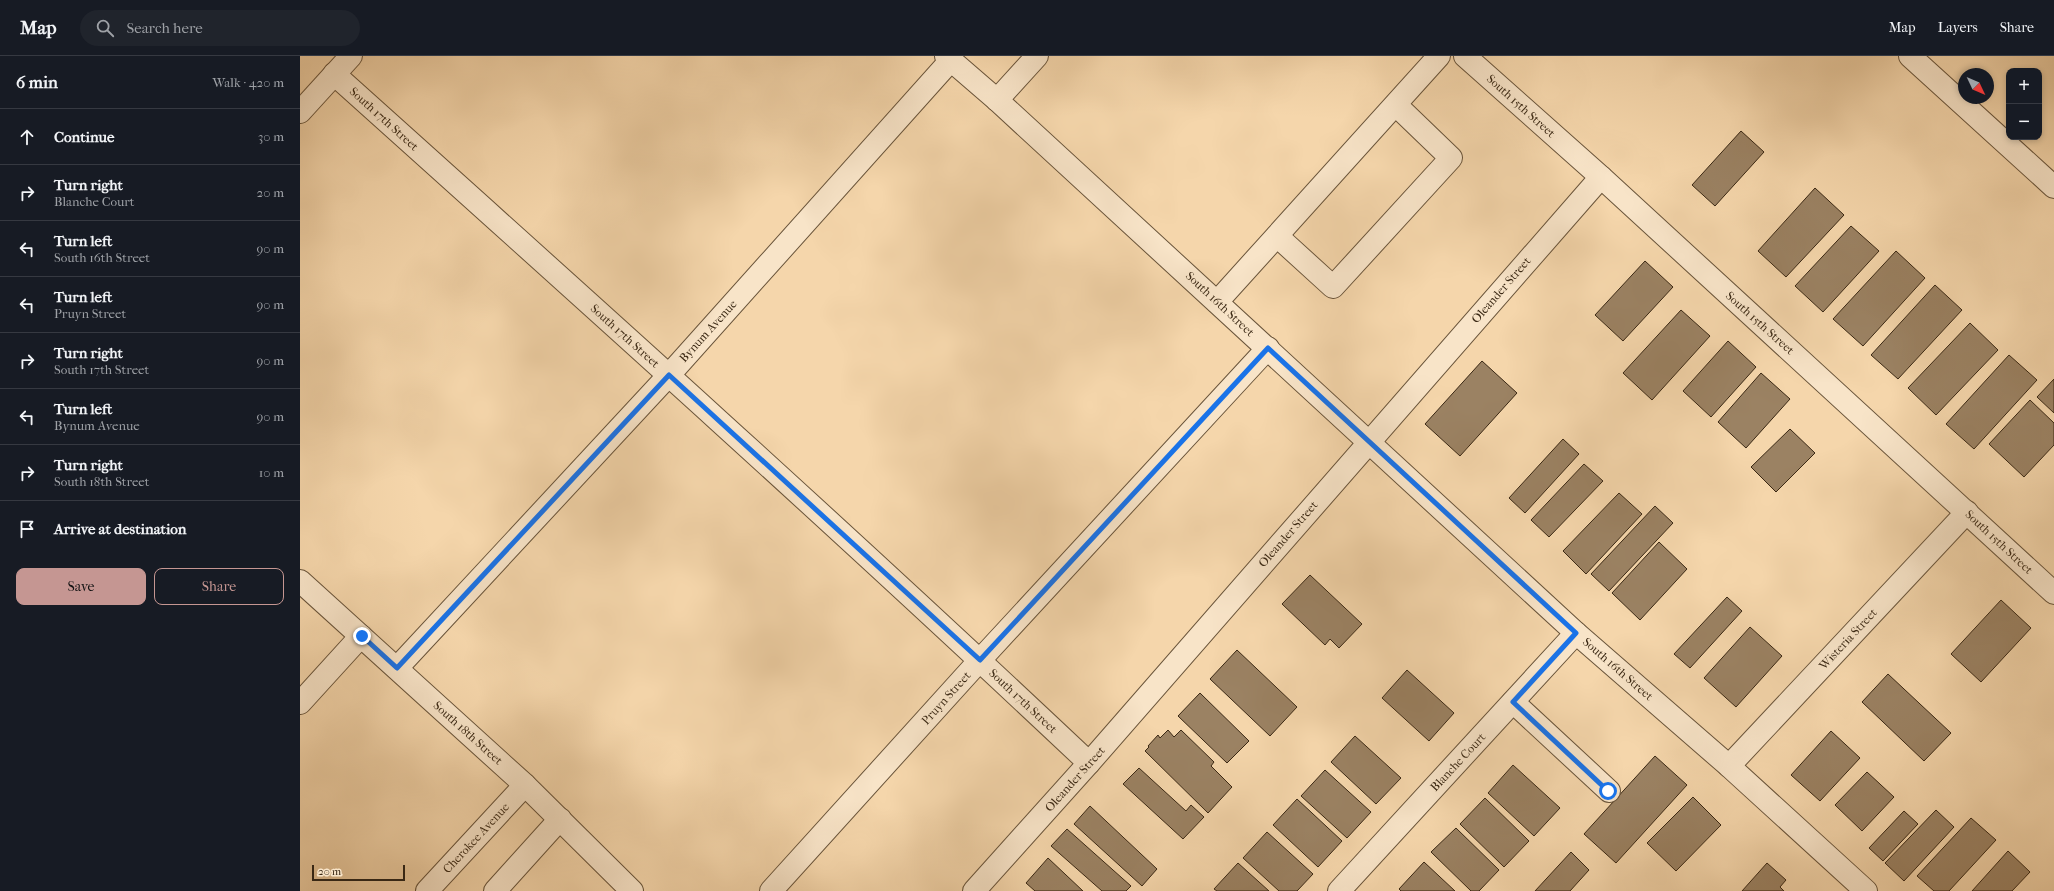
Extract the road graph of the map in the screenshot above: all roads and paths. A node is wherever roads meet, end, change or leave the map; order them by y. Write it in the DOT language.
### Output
graph roads {
  1 [pos="350,56"];
  2 [pos="1038,56"];
  3 [pos="1440,56"];
  4 [pos="1465,56"];
  5 [pos="1910,56"];
  6 [pos="948,58"];
  7 [pos="334,74"];
  8 [pos="997,100"];
  9 [pos="1396,104"];
  10 [pos="300,112"];
  11 [pos="1601,177"];
  12 [pos="2054,187"];
  13 [pos="1276,236"];
  14 [pos="1217,302"];
  15 [pos="1268,348"];
  16 [pos="669,375"];
  17 [pos="1368,442"];
  18 [pos="1967,512"];
  19 [pos="300,580"];
  20 [pos="2054,593"];
  21 [pos="1576,633"];
  22 [pos="362,636"];
  23 [pos="980,660"];
  24 [pos="397,668"];
  25 [pos="1513,702"];
  26 [pos="300,703"];
  27 [pos="1089,763"];
  28 [pos="1729,766"];
  29 [pos="525,786"];
  30 [pos="1608,791"];
  31 [pos="560,819"];
  32 [pos="427,891"];
  33 [pos="495,891"];
  34 [pos="632,891"];
  35 [pos="771,891"];
  36 [pos="974,891"];
  37 [pos="1339,891"];
  38 [pos="1866,891"];
  1 -- 7 [label="street"];
  2 -- 8 [label="street"];
  3 -- 9 [label="street"];
  4 -- 11 [label="street, South 15th Street"];
  5 -- 12 [label="street"];
  6 -- 8 [label="street, South 16th Street"];
  6 -- 16 [label="street, Bynum Avenue"];
  7 -- 10 [label="street"];
  7 -- 16 [label="street, South 17th Street"];
  8 -- 14 [label="street, South 16th Street"];
  9 -- 13 [label="street"];
  9 -- 13 [label="street"];
  11 -- 17 [label="street, Oleander Street"];
  11 -- 18 [label="street, South 15th Street"];
  13 -- 14 [label="street"];
  14 -- 15 [label="street, South 16th Street"];
  15 -- 17 [label="street, South 16th Street"];
  15 -- 23 [label="street, Pruyn Street"];
  16 -- 23 [label="street, South 17th Street"];
  16 -- 24 [label="street, Bynum Avenue"];
  17 -- 21 [label="street, South 16th Street"];
  17 -- 27 [label="street, Oleander Street"];
  18 -- 20 [label="street, South 15th Street"];
  18 -- 28 [label="street, Wisteria Street"];
  19 -- 22 [label="street, South 18th Street"];
  21 -- 25 [label="street, Blanche Court"];
  21 -- 28 [label="street, South 16th Street"];
  22 -- 24 [label="street, South 18th Street"];
  22 -- 26 [label="street"];
  23 -- 27 [label="street, South 17th Street"];
  23 -- 35 [label="street, Pruyn Street"];
  24 -- 29 [label="street, South 18th Street"];
  25 -- 30 [label="street"];
  25 -- 37 [label="street, Blanche Court"];
  27 -- 36 [label="street, Oleander Street"];
  28 -- 38 [label="street, South 16th Street"];
  29 -- 31 [label="street, South 18th Street"];
  29 -- 32 [label="street, Cherokee Avenue"];
  31 -- 33 [label="street"];
  31 -- 34 [label="street, South 18th Street"];
}
